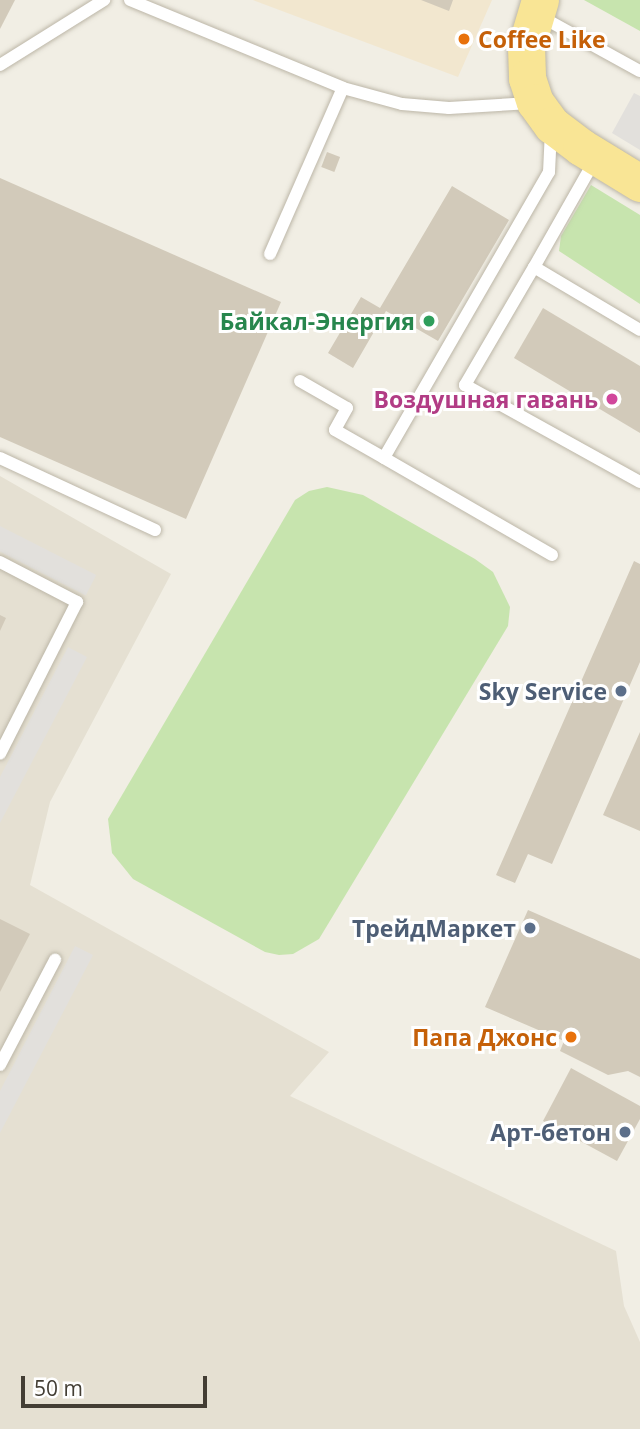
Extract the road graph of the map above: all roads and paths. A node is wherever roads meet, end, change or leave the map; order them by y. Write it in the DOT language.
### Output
graph roads {
  1 [pos="104,0"];
  2 [pos="130,0"];
  3 [pos="537,7"];
  4 [pos="0,65"];
  5 [pos="640,71"];
  6 [pos="343,88"];
  7 [pos="544,114"];
  8 [pos="597,157"];
  9 [pos="640,183"];
  10 [pos="271,254"];
  11 [pos="534,267"];
  12 [pos="640,330"];
  13 [pos="300,382"];
  14 [pos="0,458"];
  15 [pos="384,458"];
  16 [pos="640,482"];
  17 [pos="155,530"];
  18 [pos="552,555"];
  19 [pos="0,562"];
  20 [pos="0,754"];
  21 [pos="55,960"];
  22 [pos="0,1065"];
  1 -- 4 [label="lane"];
  2 -- 6 [label="lane"];
  3 -- 5 [label="lane"];
  3 -- 7 [label="main road"];
  6 -- 7 [label="lane"];
  6 -- 10 [label="lane"];
  7 -- 8 [label="main road"];
  7 -- 15 [label="lane"];
  8 -- 9 [label="main road"];
  8 -- 11 [label="lane"];
  11 -- 12 [label="lane"];
  11 -- 16 [label="lane"];
  13 -- 15 [label="lane"];
  14 -- 17 [label="lane"];
  15 -- 18 [label="lane"];
  19 -- 20 [label="lane"];
  21 -- 22 [label="lane"];
}
